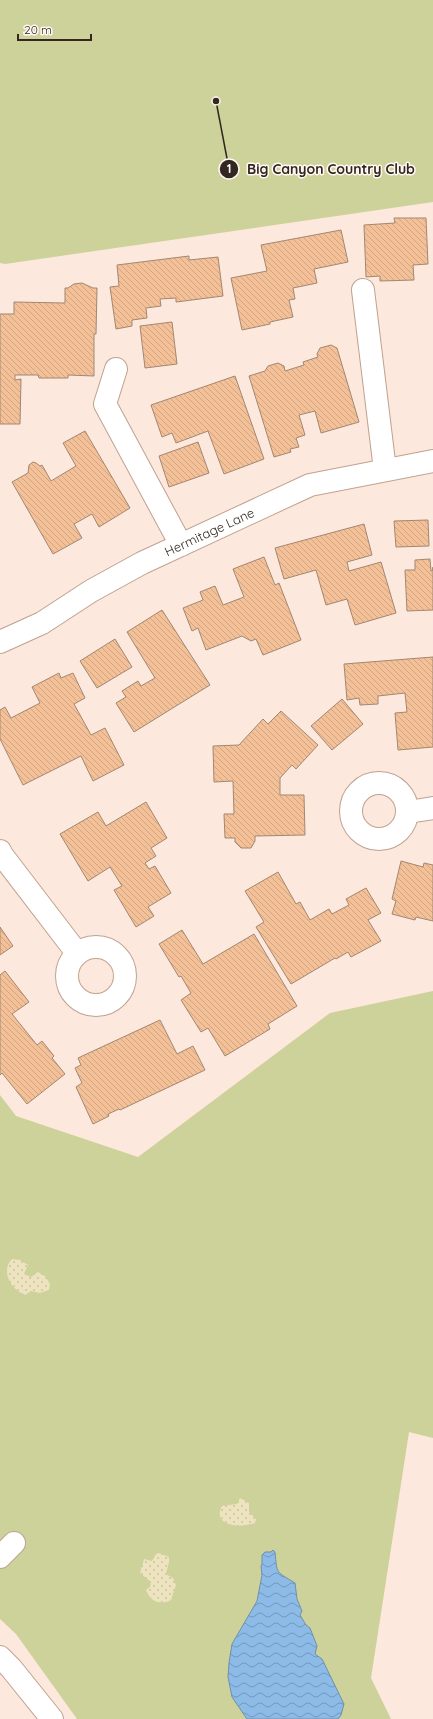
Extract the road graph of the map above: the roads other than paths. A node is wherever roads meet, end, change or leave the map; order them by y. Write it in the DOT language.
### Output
graph roads {
  1 [pos="363,290"];
  2 [pos="116,369"];
  3 [pos="433,461"];
  4 [pos="385,470"];
  5 [pos="181,545"];
  6 [pos="0,642"];
  7 [pos="433,808"];
  8 [pos="408,812"];
  9 [pos="0,851"];
  10 [pos="77,953"];
  11 [pos="0,1657"];
  12 [pos="52,1719"];
  1 -- 4 [label="street"];
  2 -- 5 [label="street"];
  3 -- 4 [label="street, Hermitage Lane"];
  4 -- 5 [label="street, Hermitage Lane"];
  5 -- 6 [label="street, Hermitage Lane"];
  7 -- 8 [label="street"];
  9 -- 10 [label="street"];
  11 -- 12 [label="street"];
}
